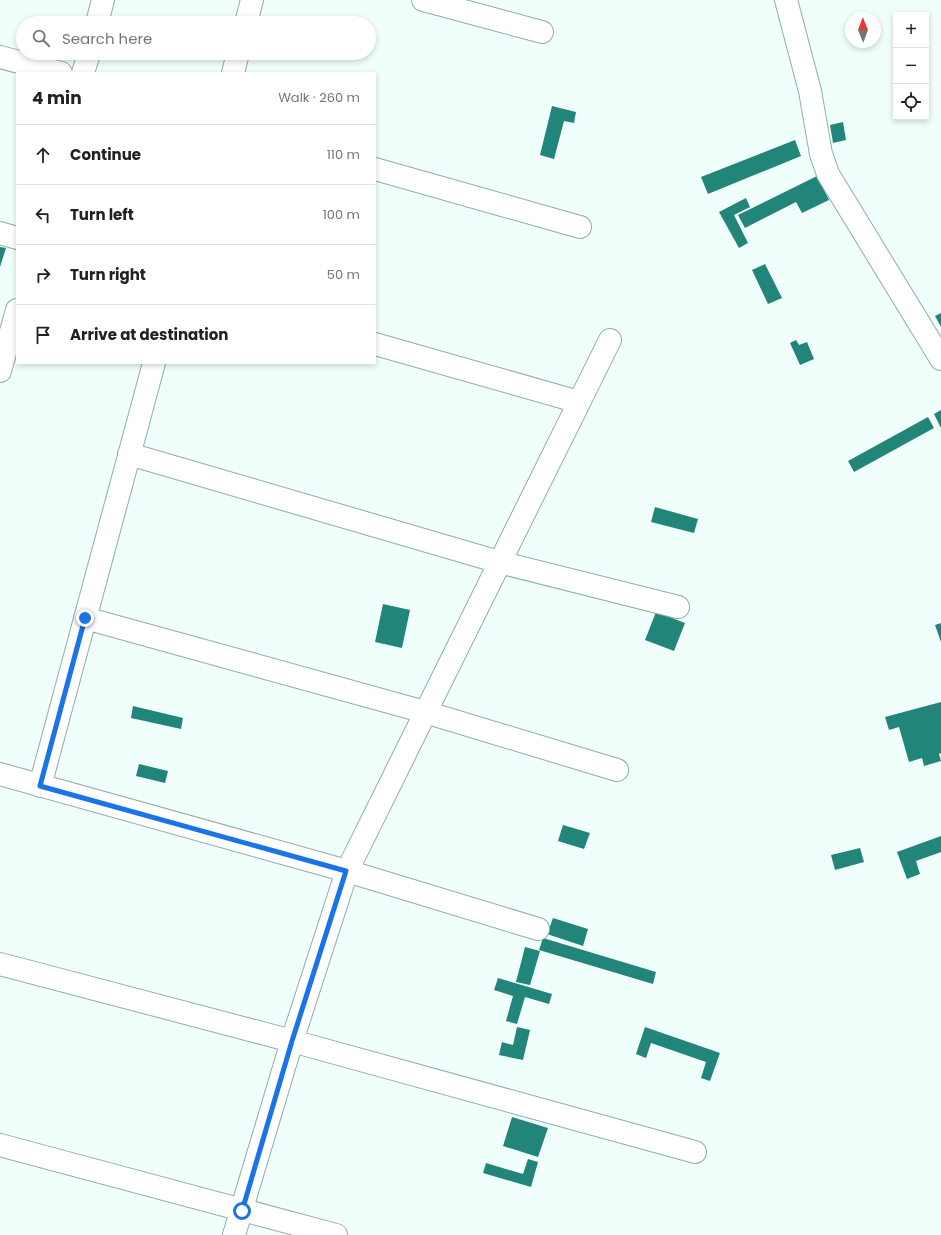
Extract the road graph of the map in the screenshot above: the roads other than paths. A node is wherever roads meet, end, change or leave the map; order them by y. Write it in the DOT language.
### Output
graph roads {
  1 [pos="103,0"];
  2 [pos="252,0"];
  3 [pos="423,0"];
  4 [pos="786,0"];
  5 [pos="99,16"];
  6 [pos="248,16"];
  7 [pos="542,32"];
  8 [pos="0,58"];
  9 [pos="87,60"];
  10 [pos="236,60"];
  11 [pos="57,72"];
  12 [pos="83,72"];
  13 [pos="233,72"];
  14 [pos="376,169"];
  15 [pos="580,227"];
  16 [pos="0,233"];
  17 [pos="16,238"];
  18 [pos="16,314"];
  19 [pos="610,340"];
  20 [pos="376,344"];
  21 [pos="941,359"];
  22 [pos="154,364"];
  23 [pos="0,371"];
  24 [pos="579,402"];
  25 [pos="129,454"];
  26 [pos="499,562"];
  27 [pos="678,607"];
  28 [pos="85,618"];
  29 [pos="425,712"];
  30 [pos="617,770"];
  31 [pos="0,774"];
  32 [pos="40,786"];
  33 [pos="346,871"];
  34 [pos="538,929"];
  35 [pos="0,964"];
  36 [pos="292,1041"];
  37 [pos="0,1145"];
  38 [pos="695,1152"];
  39 [pos="242,1211"];
  40 [pos="234,1235"];
  41 [pos="336,1235"];
  1 -- 5 [label="street"];
  2 -- 6 [label="street"];
  3 -- 7 [label="street"];
  4 -- 21 [label="street"];
  8 -- 11 [label="street"];
  9 -- 12 [label="street"];
  10 -- 13 [label="street"];
  14 -- 15 [label="street"];
  16 -- 17 [label="street"];
  18 -- 23 [label="street"];
  19 -- 24 [label="street"];
  20 -- 24 [label="street"];
  22 -- 25 [label="street"];
  24 -- 26 [label="street"];
  25 -- 26 [label="street"];
  25 -- 28 [label="street"];
  26 -- 27 [label="street"];
  26 -- 29 [label="street"];
  28 -- 29 [label="street"];
  28 -- 32 [label="street"];
  29 -- 30 [label="street"];
  29 -- 33 [label="street"];
  31 -- 32 [label="street"];
  32 -- 33 [label="street"];
  33 -- 34 [label="street"];
  33 -- 36 [label="street"];
  35 -- 36 [label="street"];
  36 -- 38 [label="street"];
  36 -- 39 [label="street"];
  37 -- 39 [label="street"];
  39 -- 40 [label="street"];
  39 -- 41 [label="street"];
}
